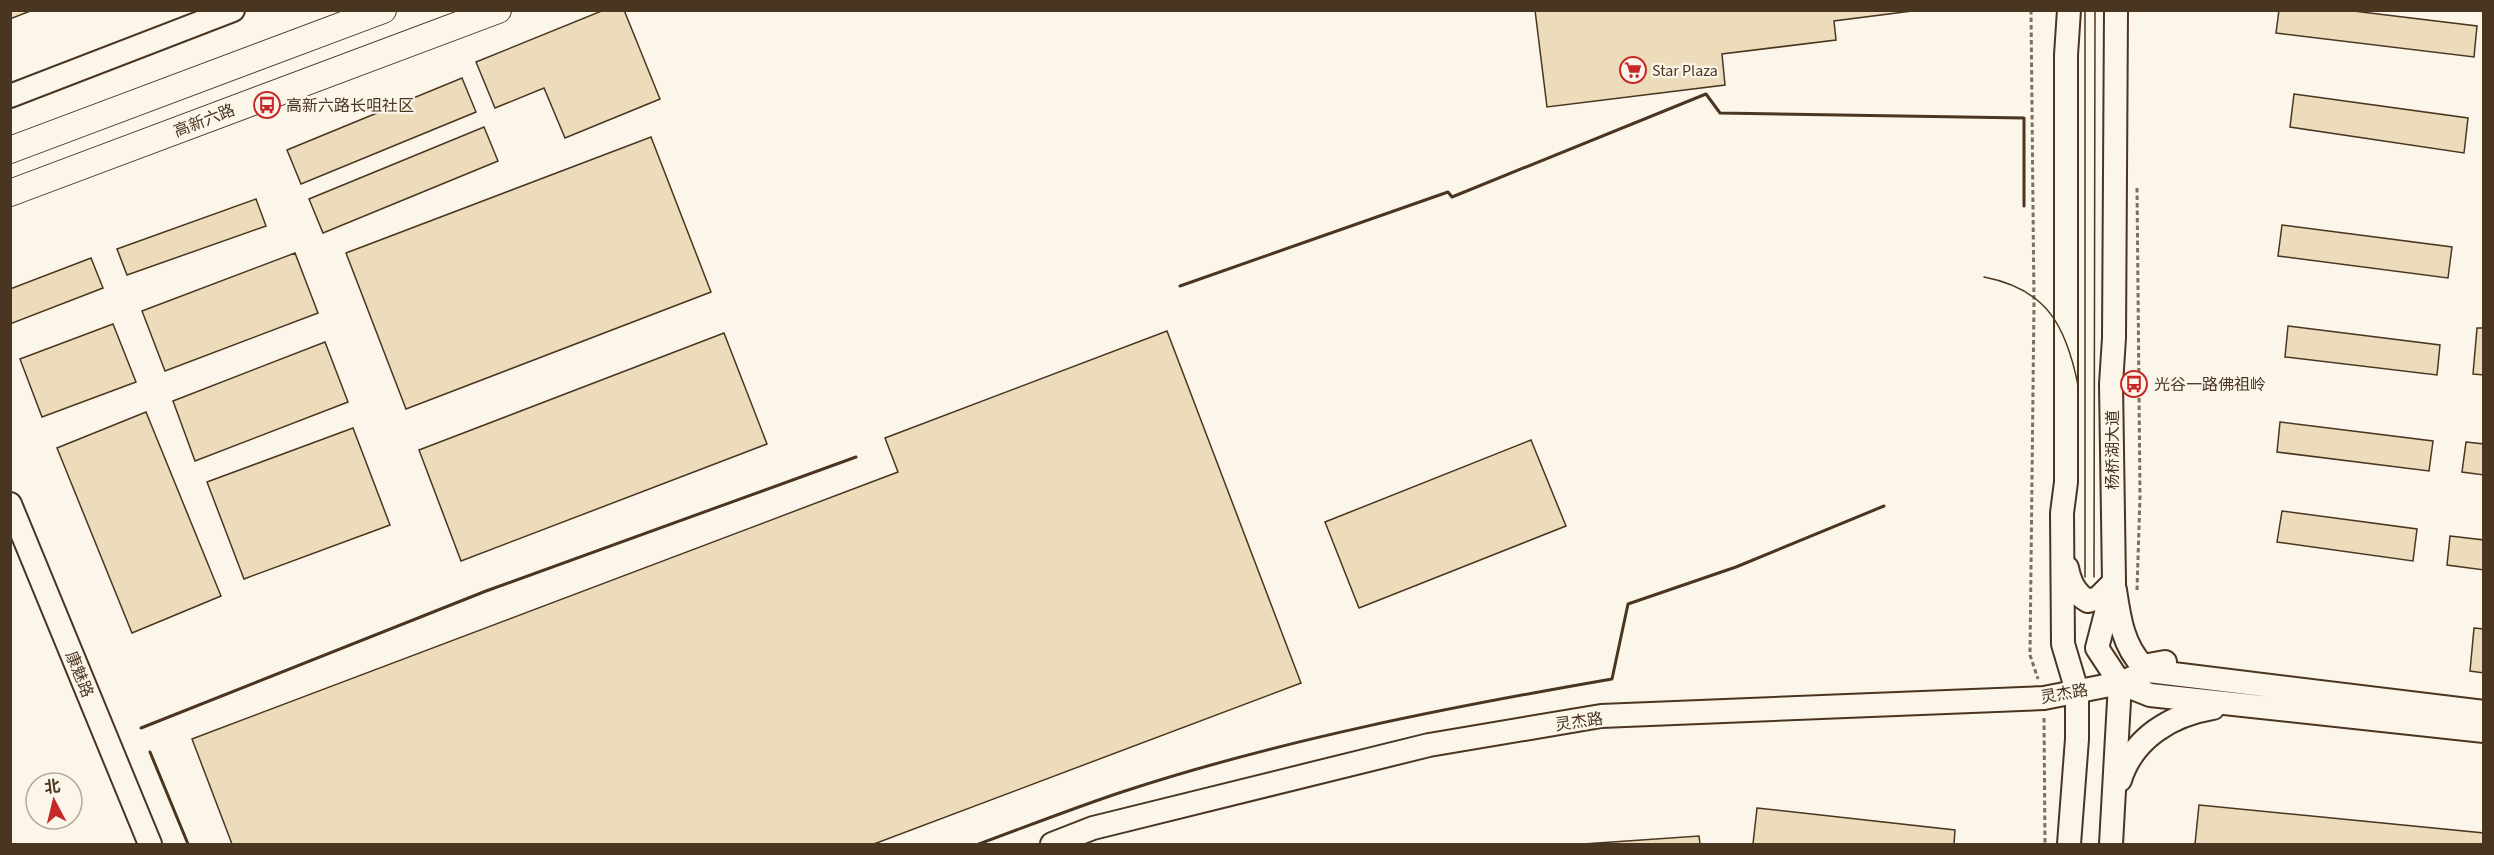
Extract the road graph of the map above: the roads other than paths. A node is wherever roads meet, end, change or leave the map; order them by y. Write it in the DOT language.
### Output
graph roads {
  1 [pos="233,10"];
  2 [pos="383,10"];
  3 [pos="498,10"];
  4 [pos="2069,10"];
  5 [pos="2116,10"];
  6 [pos="10,96"];
  7 [pos="77,125"];
  8 [pos="10,132"];
  9 [pos="10,150"];
  10 [pos="10,193"];
  11 [pos="10,504"];
  12 [pos="2062,545"];
  13 [pos="2114,582"];
  14 [pos="2120,683"];
  15 [pos="2244,683"];
  16 [pos="2077,691"];
  17 [pos="2235,704"];
  18 [pos="2484,712"];
  19 [pos="2484,731"];
  20 [pos="2115,796"];
  21 [pos="150,844"];
  22 [pos="1052,844"];
  23 [pos="2069,844"];
  24 [pos="2111,844"];
  1 -- 6 [label="main road"];
  2 -- 7 [label="main road"];
  3 -- 10 [label="main road, 高新六路"];
  4 -- 12 [label="main road"];
  5 -- 13 [label="main road, 杨桥湖大道"];
  7 -- 8 [label="main road"];
  7 -- 9 [label="main road"];
  11 -- 21 [label="main road, 康魅路"];
  12 -- 13 [label="main road"];
  12 -- 16 [label="main road"];
  13 -- 14 [label="main road, 杨桥湖大道"];
  13 -- 15 [label="main road"];
  14 -- 15 [label="main road, 灵杰路"];
  14 -- 16 [label="main road, 灵杰路"];
  14 -- 17 [label="main road"];
  14 -- 20 [label="main road"];
  15 -- 18 [label="main road"];
  16 -- 22 [label="main road, 灵杰路"];
  16 -- 23 [label="main road"];
  17 -- 19 [label="main road"];
  17 -- 20 [label="main road"];
  20 -- 24 [label="main road"];
}
